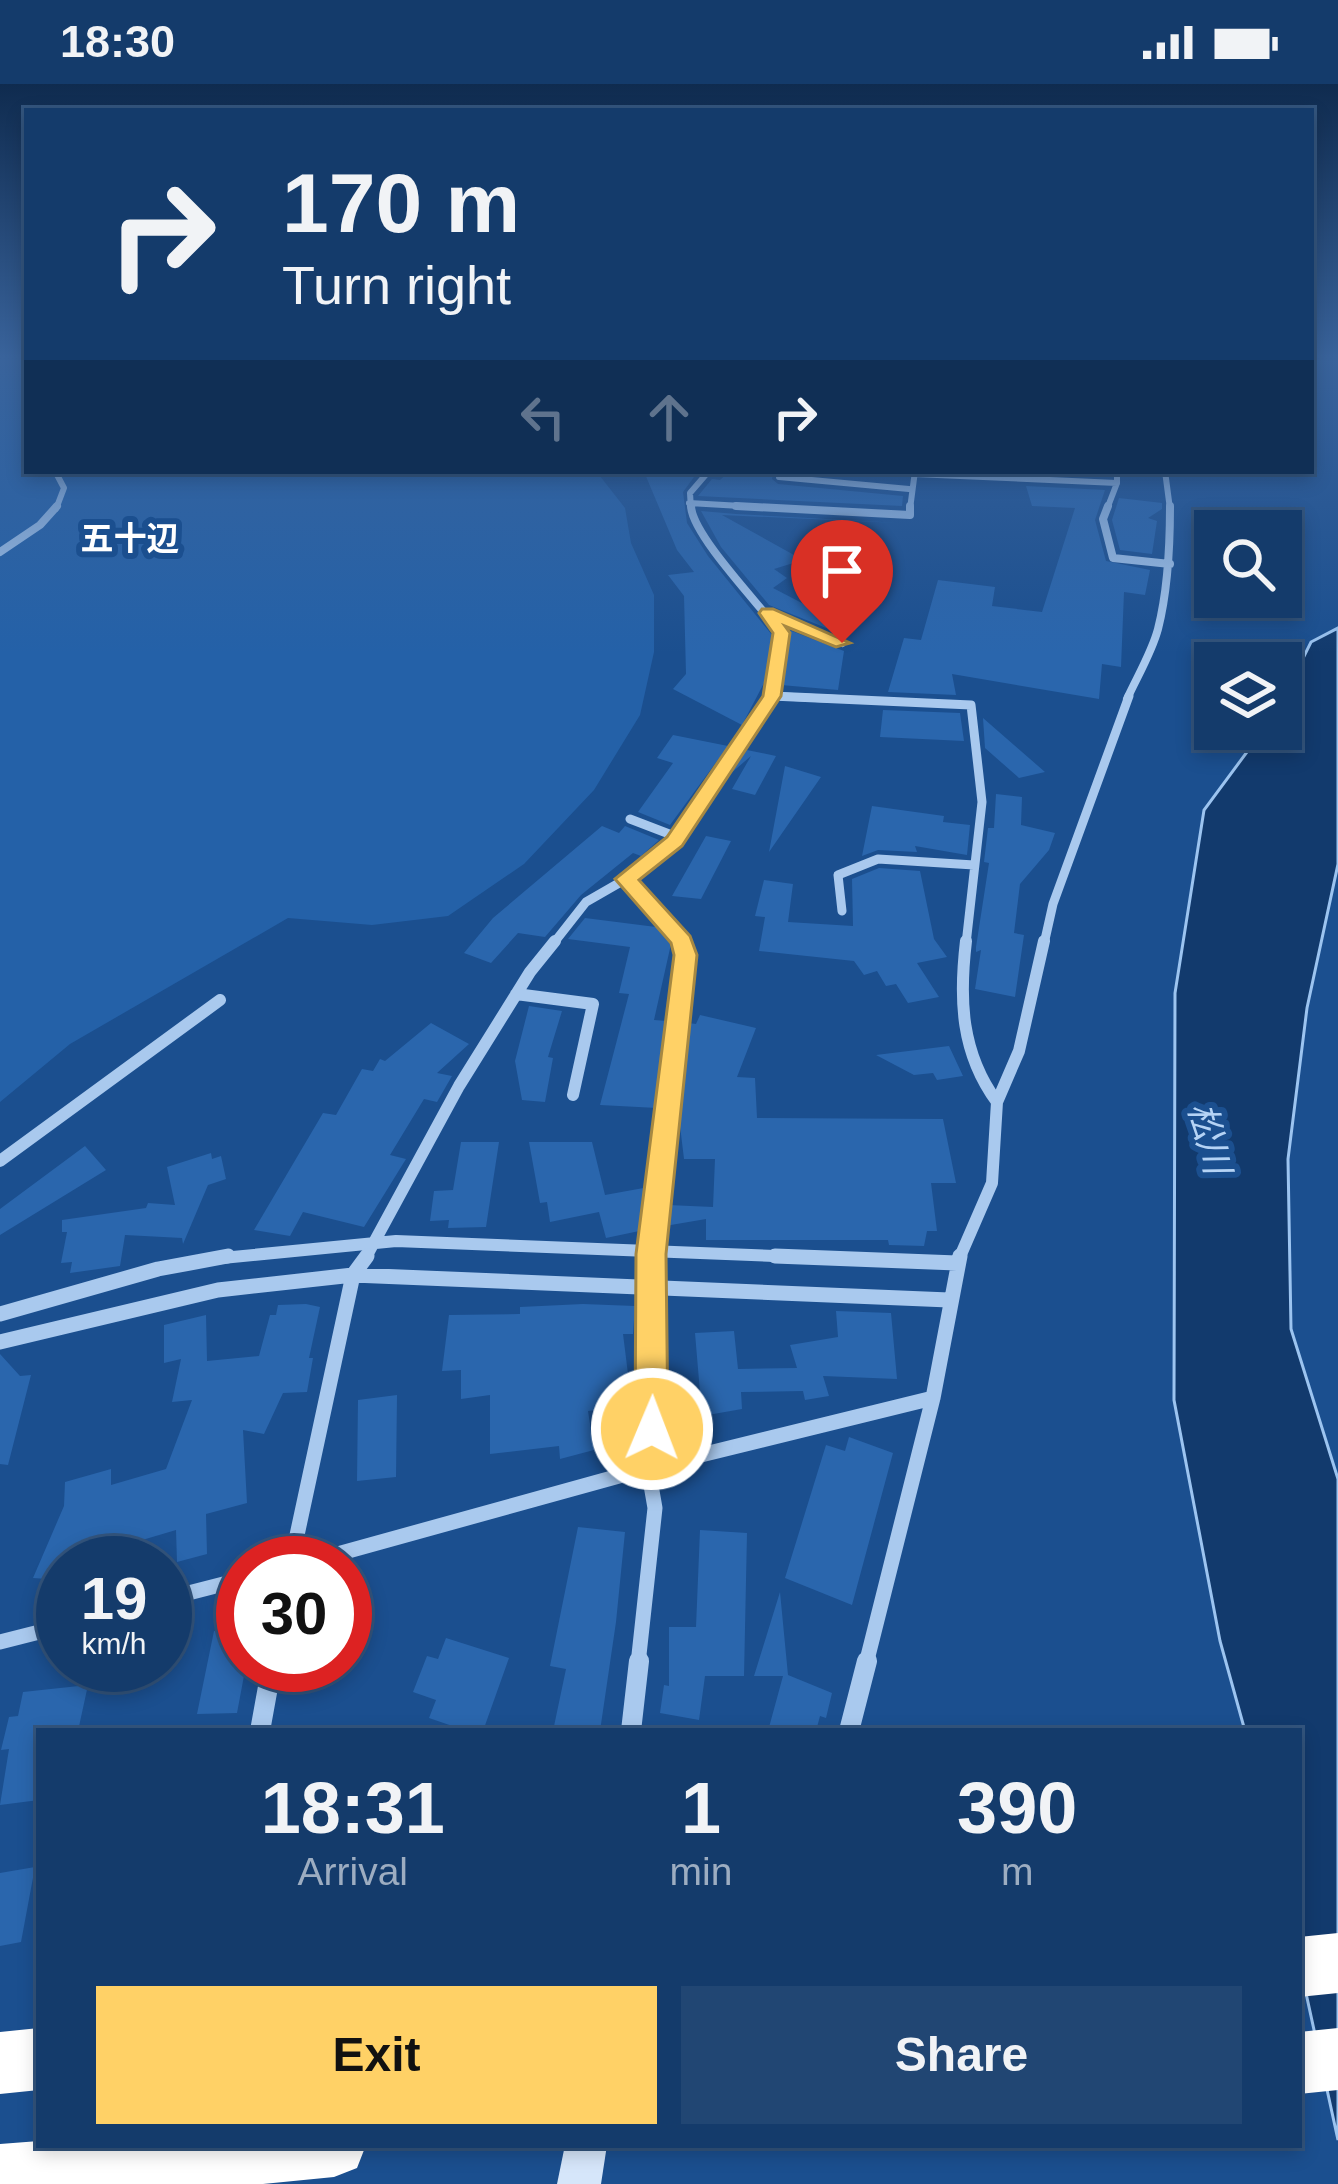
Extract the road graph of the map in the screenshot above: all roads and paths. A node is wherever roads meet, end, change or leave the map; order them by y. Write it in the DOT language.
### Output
graph roads {
  1 [pos="57,474"];
  2 [pos="706,474"];
  3 [pos="914,474"];
  4 [pos="933,474"];
  5 [pos="1117,474"];
  6 [pos="1165,474"];
  7 [pos="779,477"];
  8 [pos="990,477"];
  9 [pos="1065,480"];
  10 [pos="1117,483"];
  11 [pos="908,489"];
  12 [pos="994,493"];
  13 [pos="1070,496"];
  14 [pos="689,503"];
  15 [pos="0,552"];
  16 [pos="1170,564"];
  17 [pos="767,613"];
  18 [pos="842,643"];
  19 [pos="772,696"];
  20 [pos="630,819"];
  21 [pos="677,837"];
  22 [pos="974,865"];
  23 [pos="626,879"];
  24 [pos="842,911"];
  25 [pos="516,994"];
  26 [pos="220,1000"];
  27 [pos="573,1095"];
  28 [pos="998,1102"];
  29 [pos="0,1161"];
  30 [pos="378,1242"];
  31 [pos="651,1254"];
  32 [pos="957,1263"];
  33 [pos="352,1275"];
  34 [pos="650,1290"];
  35 [pos="950,1300"];
  36 [pos="0,1314"];
  37 [pos="0,1342"];
  38 [pos="933,1399"];
  39 [pos="648,1468"];
  40 [pos="297,1536"];
  41 [pos="372,1544"];
  42 [pos="36,1633"];
  43 [pos="0,1642"];
  44 [pos="267,1692"];
  45 [pos="261,1728"];
  46 [pos="631,1728"];
  47 [pos="849,1728"];
  48 [pos="1338,1964"];
  49 [pos="1302,1967"];
  50 [pos="36,2059"];
  51 [pos="1338,2059"];
  52 [pos="0,2063"];
  53 [pos="1302,2063"];
  54 [pos="303,2148"];
  55 [pos="585,2148"];
  56 [pos="0,2177"];
  57 [pos="579,2184"];
  1 -- 15 [label="street"];
  2 -- 14 [label="street"];
  3 -- 11 [label="street"];
  4 -- 8 [label="street"];
  5 -- 10 [label="street"];
  6 -- 16 [label="street"];
  7 -- 11 [label="street"];
  8 -- 9 [label="street"];
  8 -- 12 [label="street"];
  9 -- 10 [label="street"];
  9 -- 13 [label="street"];
  10 -- 16 [label="street"];
  11 -- 14 [label="street"];
  14 -- 17 [label="street"];
  16 -- 28 [label="street"];
  17 -- 18 [label="street"];
  17 -- 19 [label="street"];
  19 -- 21 [label="street"];
  19 -- 22 [label="street"];
  20 -- 21 [label="street"];
  21 -- 23 [label="street"];
  22 -- 24 [label="street"];
  22 -- 28 [label="street"];
  23 -- 25 [label="street"];
  23 -- 31 [label="street"];
  25 -- 27 [label="street"];
  25 -- 30 [label="street"];
  26 -- 29 [label="street"];
  28 -- 32 [label="street"];
  30 -- 31 [label="street"];
  30 -- 33 [label="street"];
  30 -- 36 [label="street"];
  31 -- 32 [label="street"];
  31 -- 34 [label="street"];
  32 -- 35 [label="street"];
  33 -- 34 [label="street"];
  33 -- 37 [label="street"];
  33 -- 40 [label="street"];
  34 -- 35 [label="street"];
  34 -- 39 [label="street"];
  35 -- 38 [label="street"];
  38 -- 39 [label="street"];
  38 -- 47 [label="street"];
  39 -- 41 [label="street"];
  39 -- 46 [label="street"];
  42 -- 43 [label="street"];
  44 -- 45 [label="street"];
  48 -- 49 [label="highway"];
  50 -- 52 [label="highway"];
  51 -- 53 [label="highway"];
  54 -- 56 [label="highway"];
  55 -- 57 [label="street"];
}
